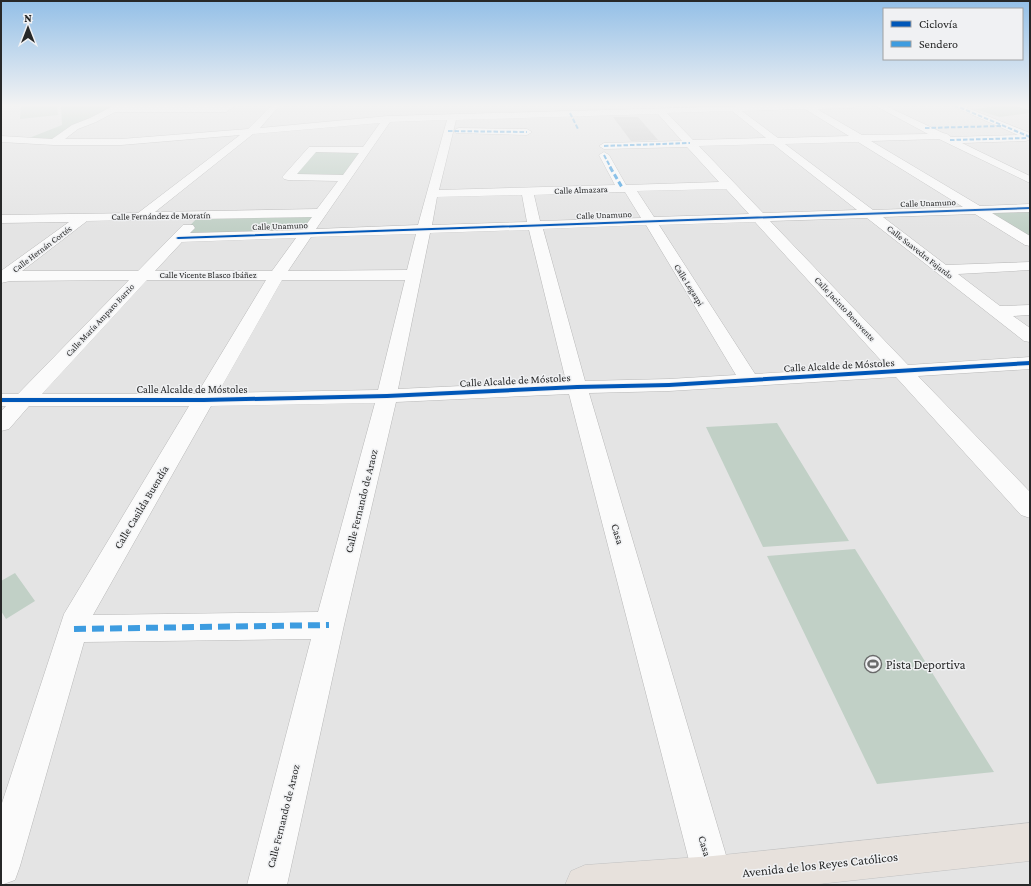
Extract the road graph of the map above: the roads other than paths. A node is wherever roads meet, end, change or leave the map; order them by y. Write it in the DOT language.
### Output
graph roads {
  1 [pos="231,146"];
  2 [pos="369,146"];
  3 [pos="444,146"];
  4 [pos="656,146"];
  5 [pos="692,146"];
  6 [pos="784,146"];
  7 [pos="874,146"];
  8 [pos="963,146"];
  9 [pos="366,150"];
  10 [pos="345,178"];
  11 [pos="1030,180"];
  12 [pos="729,185"];
  13 [pos="626,188"];
  14 [pos="527,192"];
  15 [pos="432,194"];
  16 [pos="1030,208"];
  17 [pos="978,210"];
  18 [pos="320,213"];
  19 [pos="870,214"];
  20 [pos="200,215"];
  21 [pos="142,216"];
  22 [pos="84,217"];
  23 [pos="760,217"];
  24 [pos="1,219"];
  25 [pos="649,222"];
  26 [pos="535,226"];
  27 [pos="424,230"];
  28 [pos="306,234"];
  29 [pos="178,238"];
  30 [pos="1030,242"];
  31 [pos="1030,266"];
  32 [pos="943,270"];
  33 [pos="415,274"];
  34 [pos="142,275"];
  35 [pos="276,275"];
  36 [pos="3,278"];
  37 [pos="1030,310"];
  38 [pos="996,311"];
  39 [pos="1030,337"];
  40 [pos="1030,363"];
  41 [pos="903,371"];
  42 [pos="749,380"];
  43 [pos="577,387"];
  44 [pos="387,396"];
  45 [pos="1,400"];
  46 [pos="24,400"];
  47 [pos="204,400"];
  48 [pos="1,424"];
  49 [pos="1030,508"];
  50 [pos="329,626"];
  51 [pos="74,629"];
  52 [pos="1030,842"];
  53 [pos="1,866"];
  54 [pos="715,880"];
  55 [pos="267,885"];
  56 [pos="585,885"];
  1 -- 21 [label="street"];
  2 -- 9 [label="street, Calle Casilda Buendía"];
  3 -- 15 [label="street, Calle Fernando de Araoz"];
  4 -- 13 [label="street, Calle Legazpi"];
  5 -- 12 [label="street, Calle Jacinto Benavente"];
  6 -- 19 [label="street, Calle Saavedra Fajardo"];
  7 -- 17 [label="street"];
  8 -- 11 [label="street"];
  9 -- 10 [label="street, Calle Casilda Buendía"];
  9 -- 10 [label="street"];
  10 -- 18 [label="street, Calle Casilda Buendía"];
  12 -- 13 [label="street, Calle Almazara"];
  12 -- 23 [label="street, Calle Jacinto Benavente"];
  13 -- 14 [label="street, Calle Almazara"];
  13 -- 25 [label="street, Calle Legazpi"];
  14 -- 15 [label="street, Calle Almazara"];
  14 -- 26 [label="street, Casa"];
  15 -- 27 [label="street, Calle Fernando de Araoz"];
  16 -- 17 [label="street, Calle Unamuno"];
  17 -- 19 [label="street, Calle Unamuno"];
  17 -- 30 [label="street"];
  18 -- 20 [label="street, Calle Fernández de Moratín"];
  18 -- 28 [label="street, Calle Casilda Buendía"];
  19 -- 23 [label="street, Calle Unamuno"];
  19 -- 32 [label="street, Calle Saavedra Fajardo"];
  20 -- 21 [label="street, Calle Fernández de Moratín"];
  20 -- 29 [label="street, Calle María Amparo Barrio"];
  21 -- 22 [label="street, Calle Fernández de Moratín"];
  22 -- 24 [label="street, Calle Fernández de Moratín"];
  22 -- 36 [label="street, Calle Hernán Cortés"];
  23 -- 25 [label="street, Calle Unamuno"];
  23 -- 41 [label="street, Calle Jacinto Benavente"];
  25 -- 26 [label="street, Calle Unamuno"];
  25 -- 42 [label="street, Calle Legazpi"];
  26 -- 27 [label="street, Calle Unamuno"];
  26 -- 43 [label="street, Casa"];
  27 -- 28 [label="street, Calle Unamuno"];
  27 -- 33 [label="street, Calle Fernando de Araoz"];
  28 -- 29 [label="street, Calle Unamuno"];
  28 -- 35 [label="street, Calle Casilda Buendía"];
  29 -- 34 [label="street, Calle María Amparo Barrio"];
  31 -- 32 [label="street"];
  32 -- 38 [label="street, Calle Saavedra Fajardo"];
  33 -- 35 [label="street, Calle Vicente Blasco Ibáñez"];
  33 -- 44 [label="street, Calle Fernando de Araoz"];
  34 -- 35 [label="street, Calle Vicente Blasco Ibáñez"];
  34 -- 36 [label="street, Calle Vicente Blasco Ibáñez"];
  34 -- 46 [label="street, Calle María Amparo Barrio"];
  35 -- 47 [label="street, Calle Casilda Buendía"];
  37 -- 38 [label="street"];
  38 -- 39 [label="street, Calle Saavedra Fajardo"];
  40 -- 41 [label="street, Calle Alcalde de Móstoles"];
  41 -- 42 [label="street, Calle Alcalde de Móstoles"];
  41 -- 49 [label="street, Calle Jacinto Benavente"];
  42 -- 43 [label="street, Calle Alcalde de Móstoles"];
  43 -- 44 [label="street, Calle Alcalde de Móstoles"];
  43 -- 54 [label="street, Casa"];
  44 -- 47 [label="street, Calle Alcalde de Móstoles"];
  44 -- 50 [label="street, Calle Fernando de Araoz"];
  45 -- 46 [label="street, Calle Alcalde de Móstoles"];
  46 -- 47 [label="street, Calle Alcalde de Móstoles"];
  46 -- 48 [label="street, Calle María Amparo Barrio"];
  47 -- 51 [label="street, Calle Casilda Buendía"];
  50 -- 51 [label="street"];
  50 -- 55 [label="street, Calle Fernando de Araoz"];
  51 -- 53 [label="street, Calle Casilda Buendía"];
  52 -- 54 [label="main road, Avenida de los Reyes Católicos"];
  54 -- 56 [label="main road, Avenida de los Reyes Católicos"];
}
